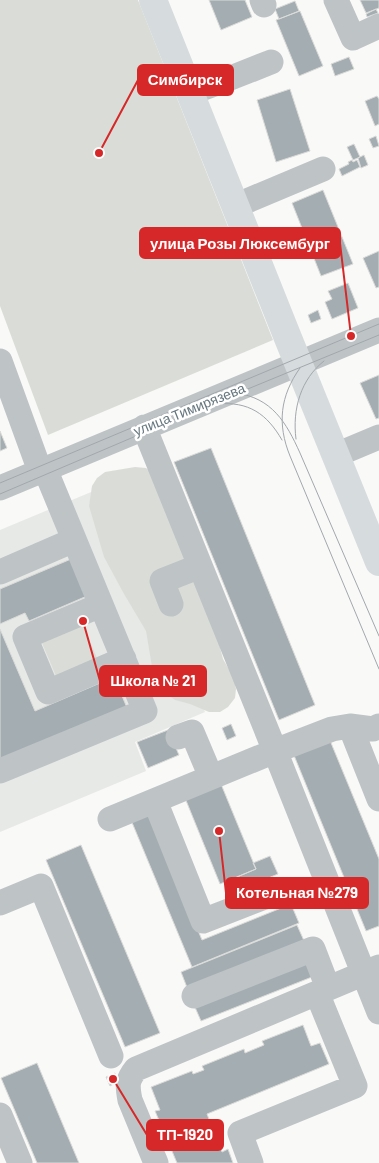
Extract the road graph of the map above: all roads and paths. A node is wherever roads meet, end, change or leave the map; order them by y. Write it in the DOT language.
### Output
graph roads {
  1 [pos="153,0"];
  2 [pos="336,0"];
  3 [pos="379,26"];
  4 [pos="271,62"];
  5 [pos="190,93"];
  6 [pos="323,169"];
  7 [pos="235,206"];
  8 [pos="379,330"];
  9 [pos="0,361"];
  10 [pos="298,364"];
  11 [pos="144,427"];
  12 [pos="379,437"];
  13 [pos="336,455"];
  14 [pos="42,470"];
  15 [pos="0,488"];
  16 [pos="74,540"];
  17 [pos="379,562"];
  18 [pos="200,566"];
  19 [pos="0,572"];
  20 [pos="101,604"];
  21 [pos="171,604"];
  22 [pos="124,660"];
  23 [pos="350,726"];
  24 [pos="379,726"];
  25 [pos="178,737"];
  26 [pos="275,751"];
  27 [pos="0,771"];
  28 [pos="211,778"];
  29 [pos="379,798"];
  30 [pos="155,801"];
  31 [pos="110,819"];
  32 [pos="275,892"];
  33 [pos="0,903"];
  34 [pos="371,970"];
  35 [pos="323,990"];
  36 [pos="194,996"];
  37 [pos="379,1012"];
  38 [pos="111,1056"];
  39 [pos="0,1116"];
  40 [pos="20,1163"];
  41 [pos="156,1163"];
  42 [pos="252,1163"];
  1 -- 5 [label="main road"];
  2 -- 3 [label="street"];
  4 -- 5 [label="street"];
  5 -- 7 [label="main road"];
  6 -- 7 [label="street"];
  7 -- 10 [label="main road"];
  8 -- 10 [label="street, улица Тимирязева"];
  9 -- 14 [label="street"];
  10 -- 11 [label="street, улица Тимирязева"];
  10 -- 13 [label="main road"];
  11 -- 14 [label="street, улица Тимирязева"];
  11 -- 18 [label="street"];
  12 -- 13 [label="street"];
  13 -- 17 [label="main road"];
  14 -- 15 [label="street, улица Тимирязева"];
  14 -- 16 [label="street"];
  16 -- 19 [label="street"];
  16 -- 20 [label="street"];
  18 -- 21 [label="street"];
  18 -- 26 [label="street"];
  20 -- 22 [label="street"];
  20 -- 22 [label="street"];
  22 -- 27 [label="street"];
  23 -- 24 [label="street"];
  23 -- 26 [label="street"];
  23 -- 29 [label="street"];
  25 -- 28 [label="street"];
  26 -- 28 [label="street"];
  26 -- 34 [label="street"];
  28 -- 30 [label="street"];
  30 -- 31 [label="street"];
  30 -- 32 [label="street"];
  33 -- 38 [label="street"];
  34 -- 35 [label="street"];
  34 -- 37 [label="street"];
  35 -- 36 [label="street"];
  35 -- 41 [label="street"];
  35 -- 42 [label="street"];
  39 -- 40 [label="street"];
}
